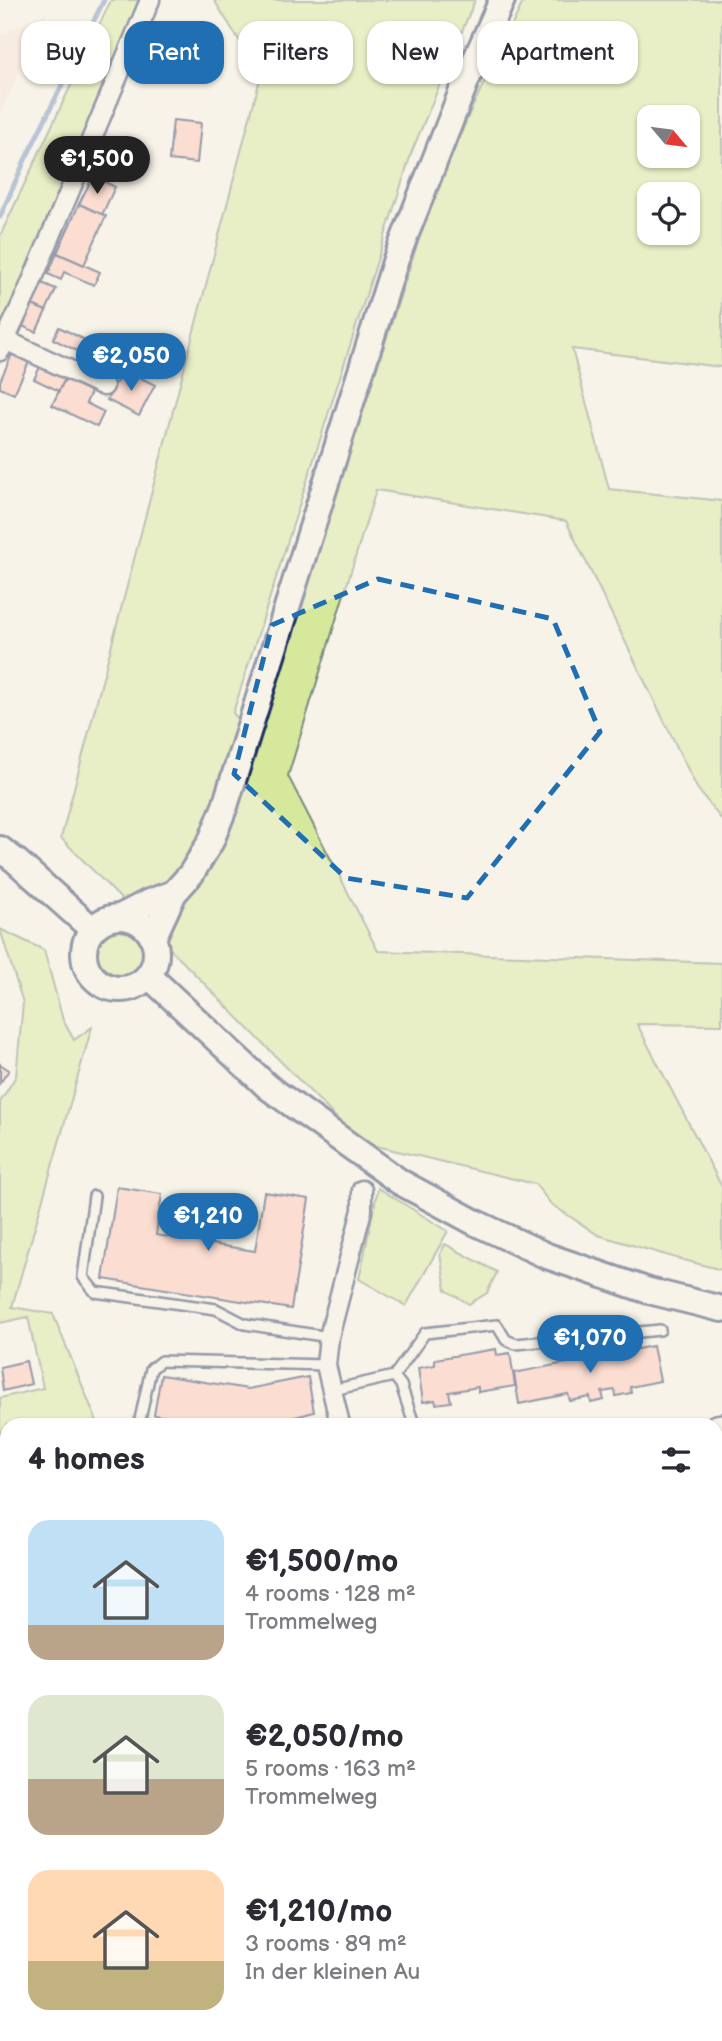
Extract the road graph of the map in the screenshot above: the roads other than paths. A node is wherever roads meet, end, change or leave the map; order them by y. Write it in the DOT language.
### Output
graph roads {
  1 [pos="150,0"];
  2 [pos="502,0"];
  3 [pos="3,345"];
  4 [pos="103,386"];
  5 [pos="0,849"];
  6 [pos="174,893"];
  7 [pos="122,916"];
  8 [pos="92,929"];
  9 [pos="153,938"];
  10 [pos="149,976"];
  11 [pos="362,1190"];
  12 [pos="94,1196"];
  13 [pos="722,1309"];
  14 [pos="660,1329"];
  15 [pos="329,1337"];
  16 [pos="326,1365"];
  17 [pos="394,1376"];
  18 [pos="333,1390"];
  19 [pos="140,1418"];
  20 [pos="339,1418"];
  21 [pos="412,1418"];
  1 -- 3 [label="street"];
  2 -- 6 [label="main road"];
  3 -- 4 [label="street"];
  5 -- 8 [label="main road"];
  6 -- 7 [label="main road"];
  6 -- 9 [label="main road"];
  7 -- 8 [label="main road"];
  7 -- 9 [label="main road"];
  8 -- 10 [label="main road"];
  9 -- 10 [label="main road"];
  10 -- 13 [label="main road"];
  11 -- 15 [label="street"];
  12 -- 15 [label="lane"];
  14 -- 17 [label="lane"];
  15 -- 16 [label="street"];
  16 -- 18 [label="street"];
  16 -- 19 [label="lane"];
  17 -- 18 [label="lane"];
  17 -- 21 [label="lane"];
  18 -- 20 [label="street"];
}
